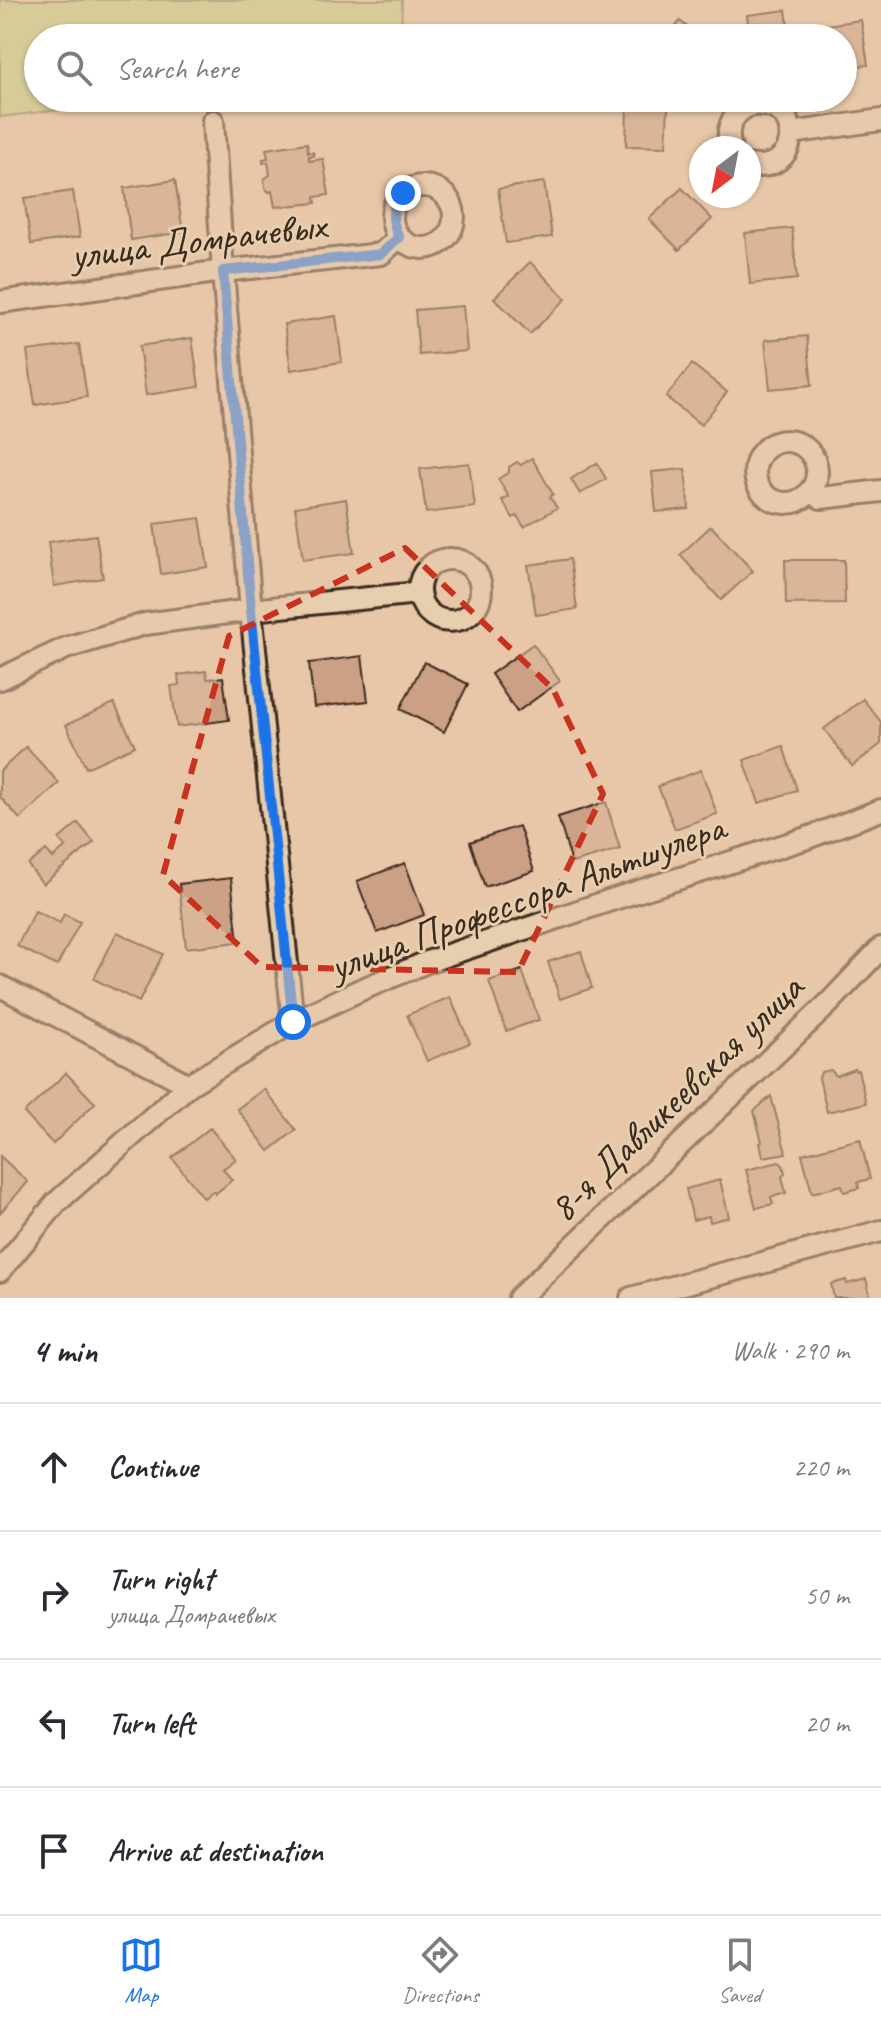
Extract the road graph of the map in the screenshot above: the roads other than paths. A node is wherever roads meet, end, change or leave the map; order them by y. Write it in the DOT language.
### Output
graph roads {
  1 [pos="740,112"];
  2 [pos="780,112"];
  3 [pos="881,120"];
  4 [pos="213,121"];
  5 [pos="791,133"];
  6 [pos="728,136"];
  7 [pos="761,167"];
  8 [pos="399,237"];
  9 [pos="223,271"];
  10 [pos="0,302"];
  11 [pos="810,491"];
  12 [pos="881,491"];
  13 [pos="418,593"];
  14 [pos="251,610"];
  15 [pos="0,679"];
  16 [pos="881,810"];
  17 [pos="881,948"];
  18 [pos="0,986"];
  19 [pos="293,1022"];
  20 [pos="189,1085"];
  21 [pos="881,1231"];
  22 [pos="0,1271"];
  23 [pos="519,1298"];
  24 [pos="631,1298"];
  1 -- 6 [label="street"];
  2 -- 5 [label="street"];
  3 -- 5 [label="street"];
  4 -- 9 [label="street"];
  5 -- 7 [label="street"];
  8 -- 9 [label="street, улица Домрачевых"];
  9 -- 10 [label="street, улица Домрачевых"];
  9 -- 14 [label="street"];
  11 -- 12 [label="street"];
  13 -- 14 [label="street"];
  14 -- 15 [label="street"];
  14 -- 19 [label="street"];
  16 -- 19 [label="street, улица Профессора Альтшулера"];
  17 -- 23 [label="street, 8-я Давликеевская улица"];
  18 -- 20 [label="street"];
  19 -- 20 [label="street, улица Профессора Альтшулера"];
  20 -- 22 [label="street, улица Профессора Альтшулера"];
  21 -- 24 [label="street"];
}
